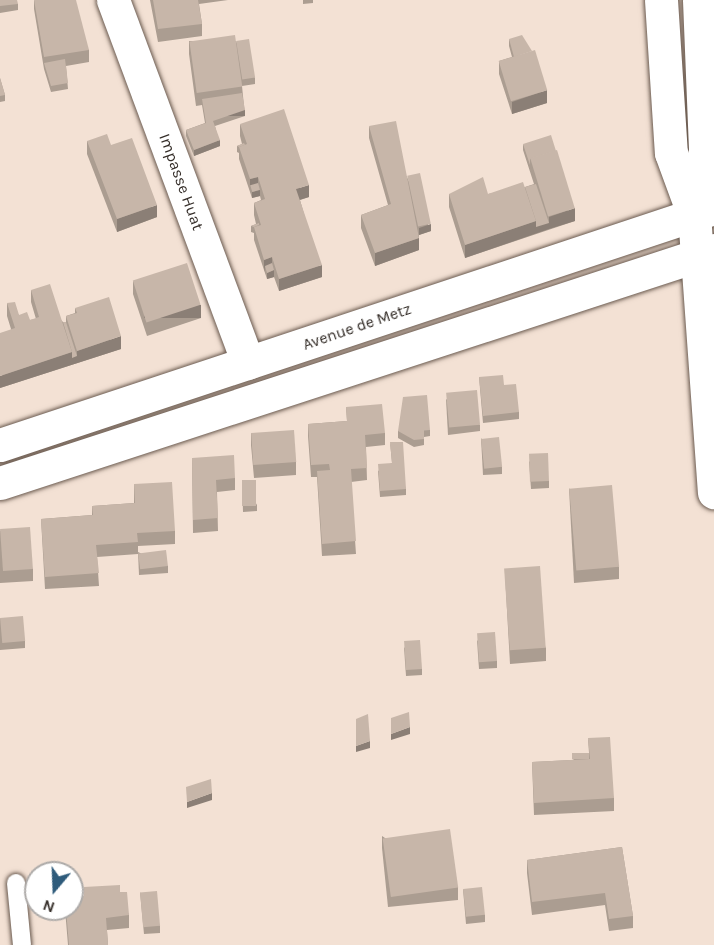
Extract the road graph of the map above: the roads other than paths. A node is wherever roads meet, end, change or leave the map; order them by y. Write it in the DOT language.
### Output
graph roads {
  1 [pos="113,0"];
  2 [pos="661,0"];
  3 [pos="699,0"];
  4 [pos="703,44"];
  5 [pos="714,75"];
  6 [pos="704,211"];
  7 [pos="705,253"];
  8 [pos="248,363"];
  9 [pos="0,445"];
  10 [pos="0,483"];
  11 [pos="714,492"];
  12 [pos="16,883"];
  13 [pos="22,945"];
  1 -- 8 [label="main road, Impasse Huat"];
  2 -- 6 [label="main road"];
  3 -- 4 [label="main road"];
  4 -- 5 [label="main road"];
  4 -- 6 [label="main road"];
  6 -- 7 [label="main road"];
  6 -- 8 [label="main road, Avenue de Metz"];
  7 -- 10 [label="main road"];
  7 -- 11 [label="main road"];
  8 -- 9 [label="main road, Avenue de Metz"];
  12 -- 13 [label="lane"];
}
